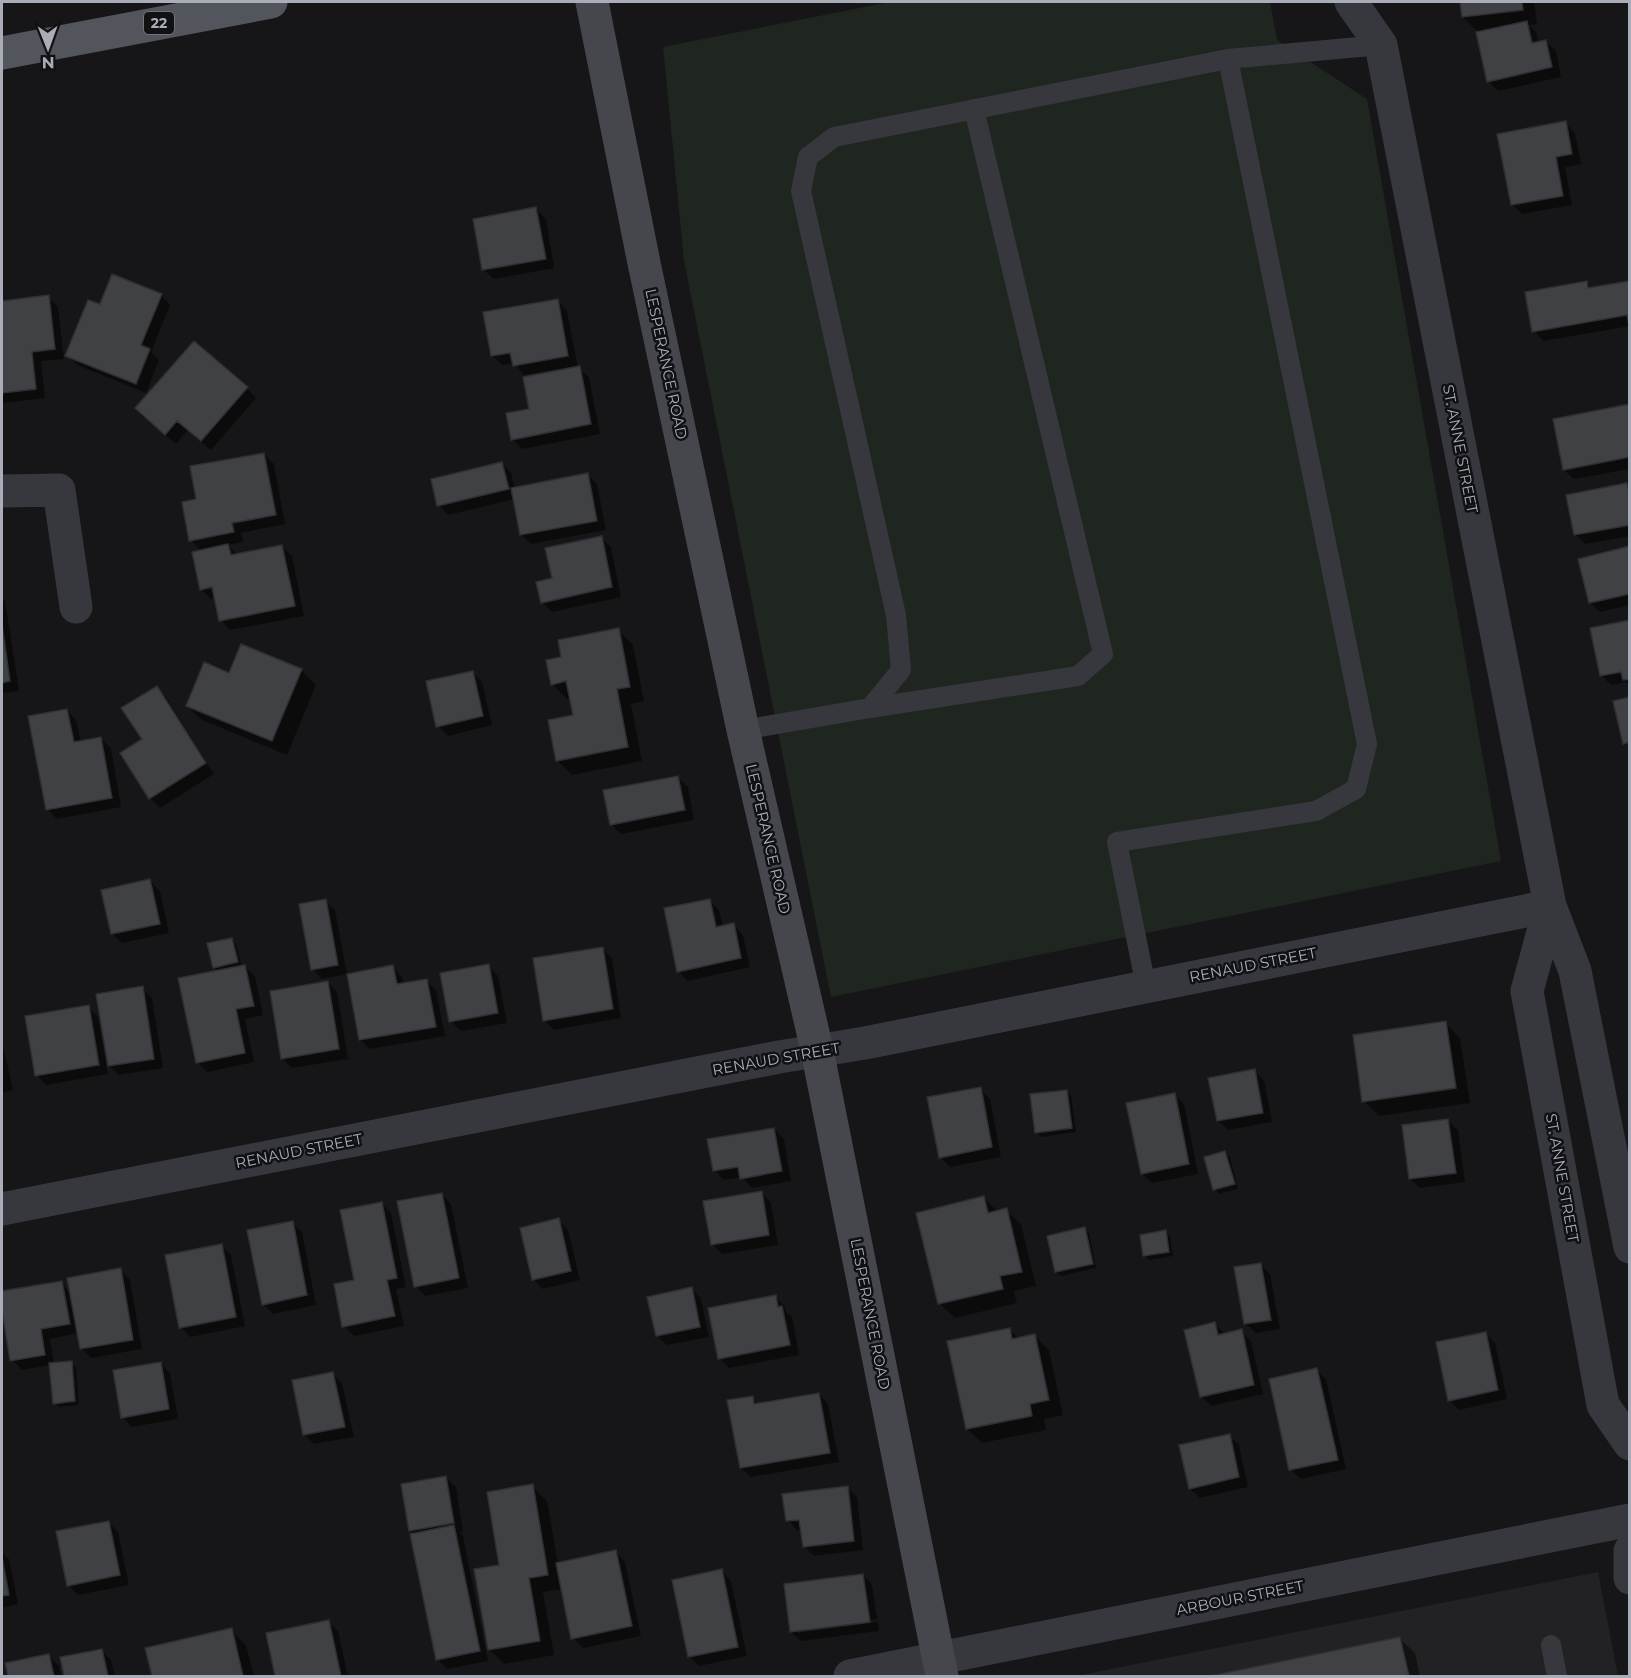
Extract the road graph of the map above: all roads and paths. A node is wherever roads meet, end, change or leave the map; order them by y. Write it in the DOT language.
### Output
graph roads {
  1 [pos="270,2"];
  2 [pos="592,2"];
  3 [pos="1351,2"];
  4 [pos="1381,45"];
  5 [pos="2,53"];
  6 [pos="1228,59"];
  7 [pos="974,109"];
  8 [pos="2,491"];
  9 [pos="76,607"];
  10 [pos="870,708"];
  11 [pos="743,730"];
  12 [pos="1550,906"];
  13 [pos="1146,987"];
  14 [pos="817,1050"];
  15 [pos="2,1209"];
  16 [pos="1629,1247"];
  17 [pos="1629,1444"];
  18 [pos="1629,1520"];
  19 [pos="1629,1551"];
  20 [pos="1629,1578"];
  21 [pos="1551,1645"];
  22 [pos="940,1668"];
  23 [pos="850,1677"];
  24 [pos="1557,1677"];
  1 -- 5 [label="main road, 22"];
  2 -- 11 [label="main road, LESPERANCE ROAD"];
  3 -- 4 [label="street, ST. ANNE STREET"];
  4 -- 6 [label="lane"];
  4 -- 12 [label="street, ST. ANNE STREET"];
  6 -- 7 [label="lane"];
  6 -- 13 [label="lane"];
  7 -- 10 [label="lane"];
  7 -- 10 [label="lane"];
  8 -- 9 [label="street"];
  10 -- 11 [label="lane"];
  11 -- 14 [label="main road, LESPERANCE ROAD"];
  12 -- 13 [label="street, RENAUD STREET"];
  12 -- 16 [label="street, ST. ANNE STREET"];
  12 -- 17 [label="street, ST. ANNE STREET"];
  13 -- 14 [label="street, RENAUD STREET"];
  14 -- 15 [label="street, RENAUD STREET"];
  14 -- 22 [label="main road, LESPERANCE ROAD"];
  18 -- 22 [label="street, ARBOUR STREET"];
  19 -- 20 [label="street"];
  21 -- 24 [label="lane"];
  22 -- 23 [label="street, ARBOUR STREET"];
}
